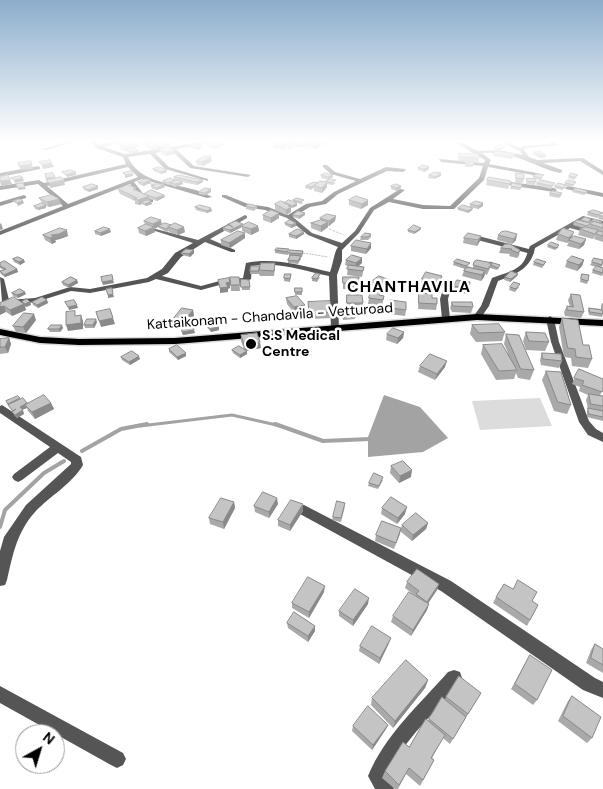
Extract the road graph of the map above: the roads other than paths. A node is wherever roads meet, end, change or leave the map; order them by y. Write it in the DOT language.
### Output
graph roads {
  1 [pos="83,177"];
  2 [pos="142,177"];
  3 [pos="196,177"];
  4 [pos="348,177"];
  5 [pos="370,177"];
  6 [pos="482,179"];
  7 [pos="206,180"];
  8 [pos="361,181"];
  9 [pos="132,183"];
  10 [pos="42,185"];
  11 [pos="333,187"];
  12 [pos="0,188"];
  13 [pos="568,188"];
  14 [pos="342,190"];
  15 [pos="402,190"];
  16 [pos="554,190"];
  17 [pos="603,195"];
  18 [pos="224,196"];
  19 [pos="24,197"];
  20 [pos="209,197"];
  21 [pos="388,200"];
  22 [pos="150,201"];
  23 [pos="0,204"];
  24 [pos="67,206"];
  25 [pos="245,217"];
  26 [pos="289,217"];
  27 [pos="603,223"];
  28 [pos="569,226"];
  29 [pos="154,229"];
  30 [pos="0,233"];
  31 [pos="603,235"];
  32 [pos="478,238"];
  33 [pos="202,241"];
  34 [pos="343,246"];
  35 [pos="233,251"];
  36 [pos="532,252"];
  37 [pos="333,275"];
  38 [pos="156,277"];
  39 [pos="0,279"];
  40 [pos="447,288"];
  41 [pos="3,304"];
  42 [pos="477,317"];
  43 [pos="446,319"];
  44 [pos="550,319"];
  45 [pos="603,323"];
  46 [pos="335,328"];
  47 [pos="0,332"];
  48 [pos="1,409"];
  49 [pos="603,438"];
  50 [pos="58,447"];
  51 [pos="18,477"];
  52 [pos="304,510"];
  53 [pos="0,580"];
  54 [pos="454,678"];
  55 [pos="603,690"];
  56 [pos="0,694"];
  57 [pos="117,759"];
  58 [pos="385,789"];
  1 -- 10 [label="street"];
  2 -- 9 [label="street"];
  2 -- 20 [label="street"];
  3 -- 7 [label="street"];
  4 -- 8 [label="street"];
  5 -- 8 [label="street"];
  6 -- 16 [label="street"];
  6 -- 21 [label="street"];
  8 -- 14 [label="street"];
  9 -- 22 [label="street"];
  9 -- 24 [label="street"];
  10 -- 12 [label="street"];
  10 -- 24 [label="street"];
  11 -- 14 [label="street"];
  13 -- 17 [label="street"];
  14 -- 26 [label="street"];
  15 -- 21 [label="street"];
  18 -- 26 [label="street"];
  19 -- 23 [label="street"];
  21 -- 34 [label="street"];
  24 -- 30 [label="street"];
  25 -- 33 [label="street"];
  26 -- 34 [label="street"];
  27 -- 28 [label="street"];
  28 -- 31 [label="street"];
  28 -- 36 [label="street"];
  29 -- 33 [label="street"];
  32 -- 36 [label="lane"];
  33 -- 35 [label="street"];
  33 -- 38 [label="street"];
  34 -- 37 [label="street"];
  36 -- 42 [label="street"];
  37 -- 38 [label="street"];
  37 -- 46 [label="street"];
  38 -- 41 [label="street"];
  39 -- 41 [label="street"];
  40 -- 43 [label="street"];
  42 -- 43 [label="main road, Kattaikonam - Chandavila - Vetturoad"];
  42 -- 44 [label="main road, Kattaikonam - Chandavila - Vetturoad"];
  43 -- 46 [label="main road, Kattaikonam - Chandavila - Vetturoad"];
  44 -- 45 [label="main road, Kattaikonam - Chandavila - Vetturoad"];
  44 -- 49 [label="street"];
  46 -- 47 [label="main road, Kattaikonam - Chandavila - Vetturoad"];
  48 -- 50 [label="street"];
  50 -- 51 [label="street"];
  50 -- 53 [label="street"];
  52 -- 55 [label="street"];
  54 -- 58 [label="street"];
  56 -- 57 [label="street"];
}
